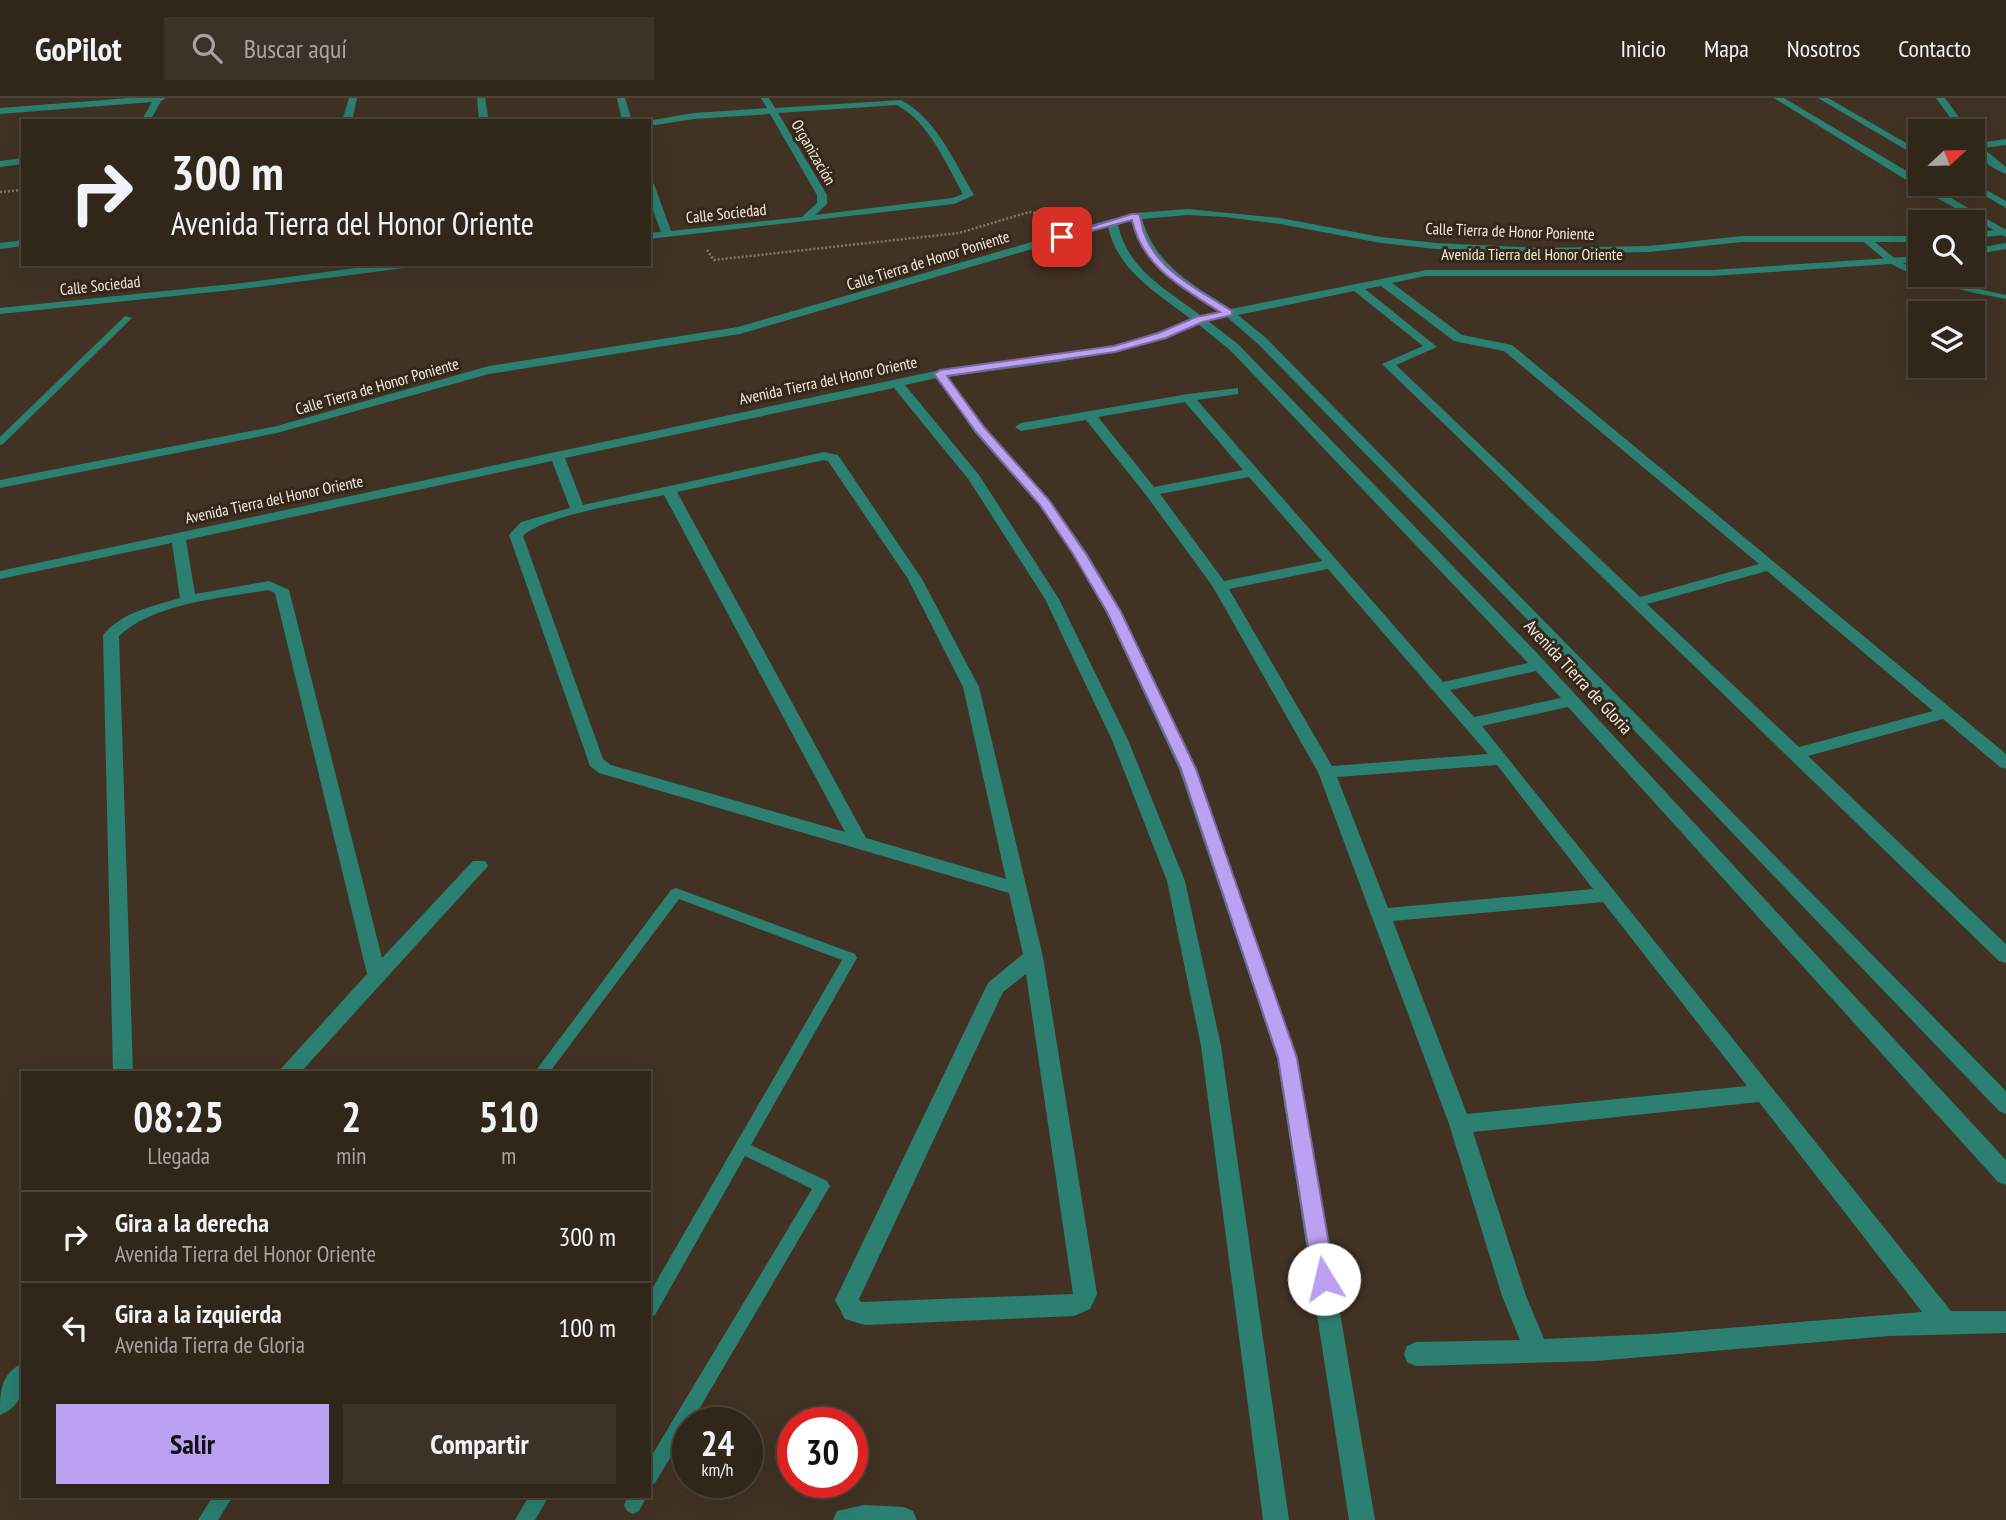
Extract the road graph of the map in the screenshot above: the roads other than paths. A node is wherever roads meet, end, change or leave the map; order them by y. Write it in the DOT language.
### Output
graph roads {
  1 [pos="159,98"];
  2 [pos="353,98"];
  3 [pos="481,98"];
  4 [pos="621,98"];
  5 [pos="766,98"];
  6 [pos="1778,98"];
  7 [pos="1822,98"];
  8 [pos="1945,99"];
  9 [pos="0,111"];
  10 [pos="772,111"];
  11 [pos="694,116"];
  12 [pos="146,119"];
  13 [pos="348,119"];
  14 [pos="484,119"];
  15 [pos="626,119"];
  16 [pos="1958,119"];
  17 [pos="651,123"];
  18 [pos="2006,142"];
  19 [pos="1985,143"];
  20 [pos="1908,148"];
  21 [pos="1985,157"];
  22 [pos="21,161"];
  23 [pos="0,164"];
  24 [pos="2006,171"];
  25 [pos="1908,177"];
  26 [pos="651,190"];
  27 [pos="1985,193"];
  28 [pos="1941,196"];
  29 [pos="2006,205"];
  30 [pos="1136,216"];
  31 [pos="806,218"];
  32 [pos="1112,222"];
  33 [pos="2005,233"];
  34 [pos="667,234"];
  35 [pos="1985,234"];
  36 [pos="651,236"];
  37 [pos="1908,239"];
  38 [pos="1867,240"];
  39 [pos="21,243"];
  40 [pos="0,246"];
  41 [pos="2006,246"];
  42 [pos="1674,247"];
  43 [pos="1985,250"];
  44 [pos="1908,261"];
  45 [pos="1895,263"];
  46 [pos="381,266"];
  47 [pos="1908,268"];
  48 [pos="334,269"];
  49 [pos="1712,273"];
  50 [pos="1382,282"];
  51 [pos="1356,287"];
  52 [pos="1961,287"];
  53 [pos="2006,297"];
  54 [pos="0,311"];
  55 [pos="1228,313"];
  56 [pos="128,318"];
  57 [pos="1200,319"];
  58 [pos="940,374"];
  59 [pos="897,383"];
  60 [pos="1234,391"];
  61 [pos="1188,398"];
  62 [pos="1089,415"];
  63 [pos="1021,427"];
  64 [pos="0,442"];
  65 [pos="557,456"];
  66 [pos="1252,472"];
  67 [pos="0,484"];
  68 [pos="669,491"];
  69 [pos="1151,492"];
  70 [pos="578,510"];
  71 [pos="178,537"];
  72 [pos="1332,564"];
  73 [pos="1769,566"];
  74 [pos="0,575"];
  75 [pos="1220,586"];
  76 [pos="188,600"];
  77 [pos="1637,602"];
  78 [pos="1539,665"];
  79 [pos="1438,688"];
  80 [pos="1572,701"];
  81 [pos="1945,713"];
  82 [pos="1470,723"];
  83 [pos="1795,754"];
  84 [pos="1501,759"];
  85 [pos="2006,763"];
  86 [pos="1327,772"];
  87 [pos="860,843"];
  88 [pos="479,866"];
  89 [pos="1015,888"];
  90 [pos="1608,895"];
  91 [pos="1382,915"];
  92 [pos="2006,956"];
  93 [pos="1033,957"];
  94 [pos="377,975"];
  95 [pos="123,1071"];
  96 [pos="289,1071"];
  97 [pos="542,1071"];
  98 [pos="1764,1093"];
  99 [pos="2006,1105"];
  100 [pos="1460,1124"];
  101 [pos="742,1148"];
  102 [pos="2006,1175"];
  103 [pos="651,1307"];
  104 [pos="1944,1321"];
  105 [pos="2006,1322"];
  106 [pos="1537,1351"];
  107 [pos="1416,1354"];
  108 [pos="21,1377"];
  109 [pos="0,1403"];
  110 [pos="651,1474"];
  111 [pos="222,1498"];
  112 [pos="539,1498"];
  113 [pos="207,1520"];
  114 [pos="524,1520"];
  115 [pos="846,1520"];
  116 [pos="904,1520"];
  117 [pos="1276,1520"];
  118 [pos="1362,1520"];
  1 -- 9 [label="street"];
  1 -- 12 [label="street"];
  2 -- 13 [label="street"];
  3 -- 14 [label="street"];
  4 -- 15 [label="street"];
  5 -- 10 [label="street, Organización"];
  5 -- 11 [label="street"];
  6 -- 25 [label="street"];
  7 -- 20 [label="street"];
  8 -- 16 [label="street"];
  10 -- 11 [label="street"];
  10 -- 31 [label="street, Organización"];
  10 -- 31 [label="street, Calle Sociedad"];
  11 -- 17 [label="street"];
  18 -- 19 [label="street"];
  21 -- 24 [label="street"];
  22 -- 23 [label="street"];
  26 -- 34 [label="street"];
  27 -- 29 [label="street"];
  28 -- 33 [label="street"];
  30 -- 32 [label="street, Calle Tierra de Honor Poniente"];
  30 -- 42 [label="street, Calle Tierra de Honor Poniente"];
  30 -- 55 [label="street, Avenida Tierra de Gloria"];
  31 -- 34 [label="street, Calle Sociedad"];
  32 -- 57 [label="street, Avenida Tierra de Gloria"];
  32 -- 67 [label="street, Calle Tierra de Honor Poniente"];
  33 -- 35 [label="street"];
  34 -- 36 [label="street, Calle Sociedad"];
  37 -- 38 [label="street, Calle Tierra de Honor Poniente"];
  38 -- 42 [label="street, Calle Tierra de Honor Poniente"];
  38 -- 45 [label="lane"];
  39 -- 40 [label="street"];
  41 -- 43 [label="street"];
  42 -- 49 [label="street"];
  44 -- 45 [label="street, Avenida Tierra del Honor Oriente"];
  45 -- 47 [label="lane"];
  45 -- 49 [label="street, Avenida Tierra del Honor Oriente"];
  46 -- 48 [label="street, Calle Sociedad"];
  48 -- 54 [label="street, Calle Sociedad"];
  49 -- 50 [label="street, Avenida Tierra del Honor Oriente"];
  50 -- 51 [label="street, Avenida Tierra del Honor Oriente"];
  50 -- 73 [label="street"];
  51 -- 55 [label="street, Avenida Tierra del Honor Oriente"];
  51 -- 77 [label="street"];
  52 -- 53 [label="lane"];
  55 -- 57 [label="street, Avenida Tierra del Honor Oriente"];
  55 -- 99 [label="street, Avenida Tierra de Gloria"];
  56 -- 64 [label="lane"];
  57 -- 58 [label="street, Avenida Tierra del Honor Oriente"];
  57 -- 78 [label="street, Avenida Tierra de Gloria"];
  58 -- 59 [label="street, Avenida Tierra del Honor Oriente"];
  58 -- 118 [label="street"];
  59 -- 65 [label="street, Avenida Tierra del Honor Oriente"];
  59 -- 117 [label="street"];
  60 -- 61 [label="street"];
  61 -- 62 [label="street"];
  61 -- 66 [label="street"];
  62 -- 63 [label="street"];
  62 -- 69 [label="street"];
  65 -- 70 [label="street"];
  65 -- 71 [label="street, Avenida Tierra del Honor Oriente"];
  66 -- 69 [label="street"];
  66 -- 72 [label="street"];
  68 -- 70 [label="street"];
  68 -- 87 [label="street"];
  68 -- 89 [label="street"];
  69 -- 75 [label="street"];
  70 -- 87 [label="street"];
  71 -- 74 [label="street, Avenida Tierra del Honor Oriente"];
  71 -- 76 [label="street"];
  72 -- 75 [label="street"];
  72 -- 79 [label="street"];
  73 -- 77 [label="street"];
  73 -- 81 [label="street"];
  75 -- 86 [label="street"];
  76 -- 94 [label="street"];
  76 -- 95 [label="street"];
  77 -- 83 [label="street"];
  78 -- 79 [label="street"];
  78 -- 80 [label="street, Avenida Tierra de Gloria"];
  79 -- 82 [label="street"];
  80 -- 82 [label="street"];
  80 -- 102 [label="street, Avenida Tierra de Gloria"];
  81 -- 83 [label="street"];
  81 -- 85 [label="street"];
  82 -- 84 [label="street"];
  83 -- 92 [label="street"];
  84 -- 86 [label="street"];
  84 -- 90 [label="street"];
  86 -- 91 [label="street"];
  87 -- 89 [label="street"];
  88 -- 94 [label="street"];
  89 -- 93 [label="street"];
  90 -- 91 [label="street"];
  90 -- 98 [label="street"];
  91 -- 100 [label="street"];
  93 -- 93 [label="street"];
  94 -- 96 [label="street"];
  97 -- 101 [label="lane"];
  98 -- 100 [label="street"];
  98 -- 104 [label="street"];
  100 -- 106 [label="street"];
  101 -- 103 [label="lane"];
  101 -- 110 [label="lane"];
  104 -- 105 [label="street"];
  104 -- 106 [label="street"];
  106 -- 107 [label="street"];
  108 -- 109 [label="street"];
  111 -- 113 [label="lane"];
  112 -- 114 [label="lane"];
  115 -- 116 [label="street"];
}
